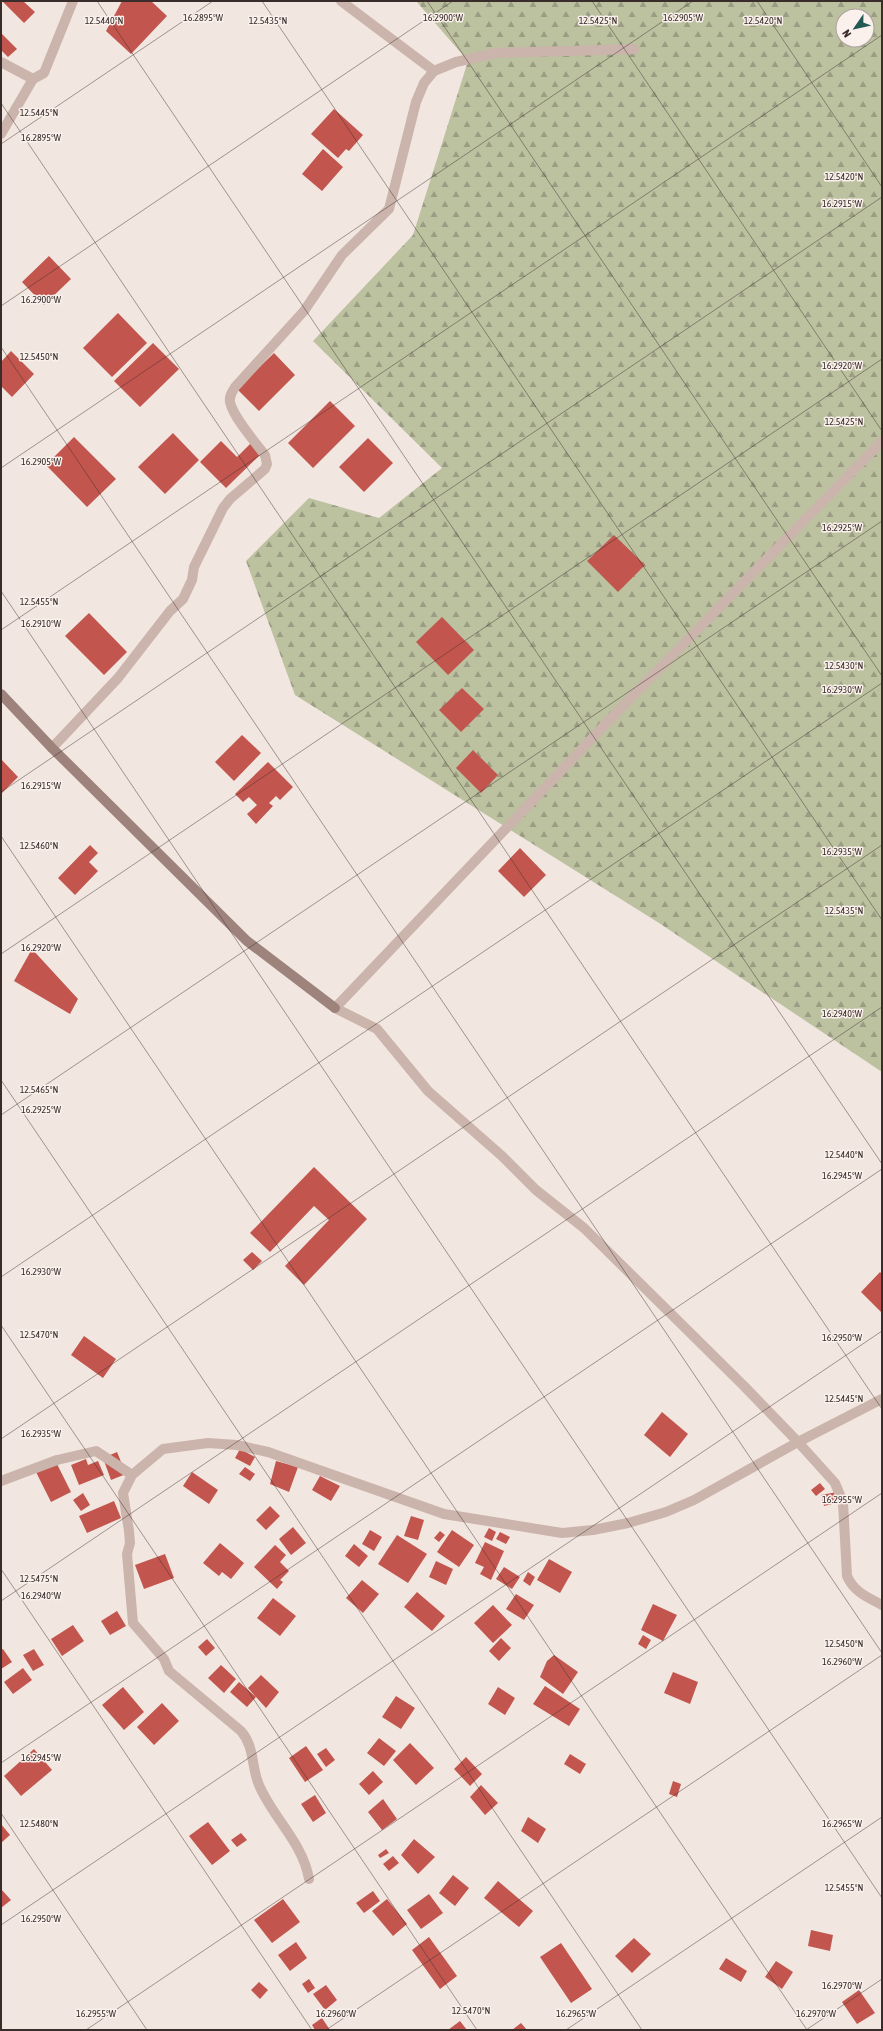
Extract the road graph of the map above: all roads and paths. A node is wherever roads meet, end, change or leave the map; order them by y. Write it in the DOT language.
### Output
graph roads {
  1 [pos="73,1"];
  2 [pos="341,1"];
  3 [pos="634,48"];
  4 [pos="1,62"];
  5 [pos="434,71"];
  6 [pos="33,79"];
  7 [pos="1,134"];
  8 [pos="882,441"];
  9 [pos="1,694"];
  10 [pos="52,748"];
  11 [pos="335,1008"];
  12 [pos="882,1399"];
  13 [pos="798,1442"];
  14 [pos="132,1475"];
  15 [pos="1,1481"];
  16 [pos="882,1605"];
  17 [pos="309,1879"];
  1 -- 6 [label="street"];
  2 -- 5 [label="street"];
  3 -- 5 [label="street"];
  4 -- 6 [label="street"];
  5 -- 10 [label="street"];
  6 -- 7 [label="street"];
  8 -- 11 [label="street"];
  9 -- 10 [label="street"];
  10 -- 11 [label="street"];
  11 -- 13 [label="street"];
  12 -- 13 [label="street"];
  13 -- 14 [label="street"];
  13 -- 16 [label="street"];
  14 -- 15 [label="street"];
  14 -- 17 [label="street"];
}
